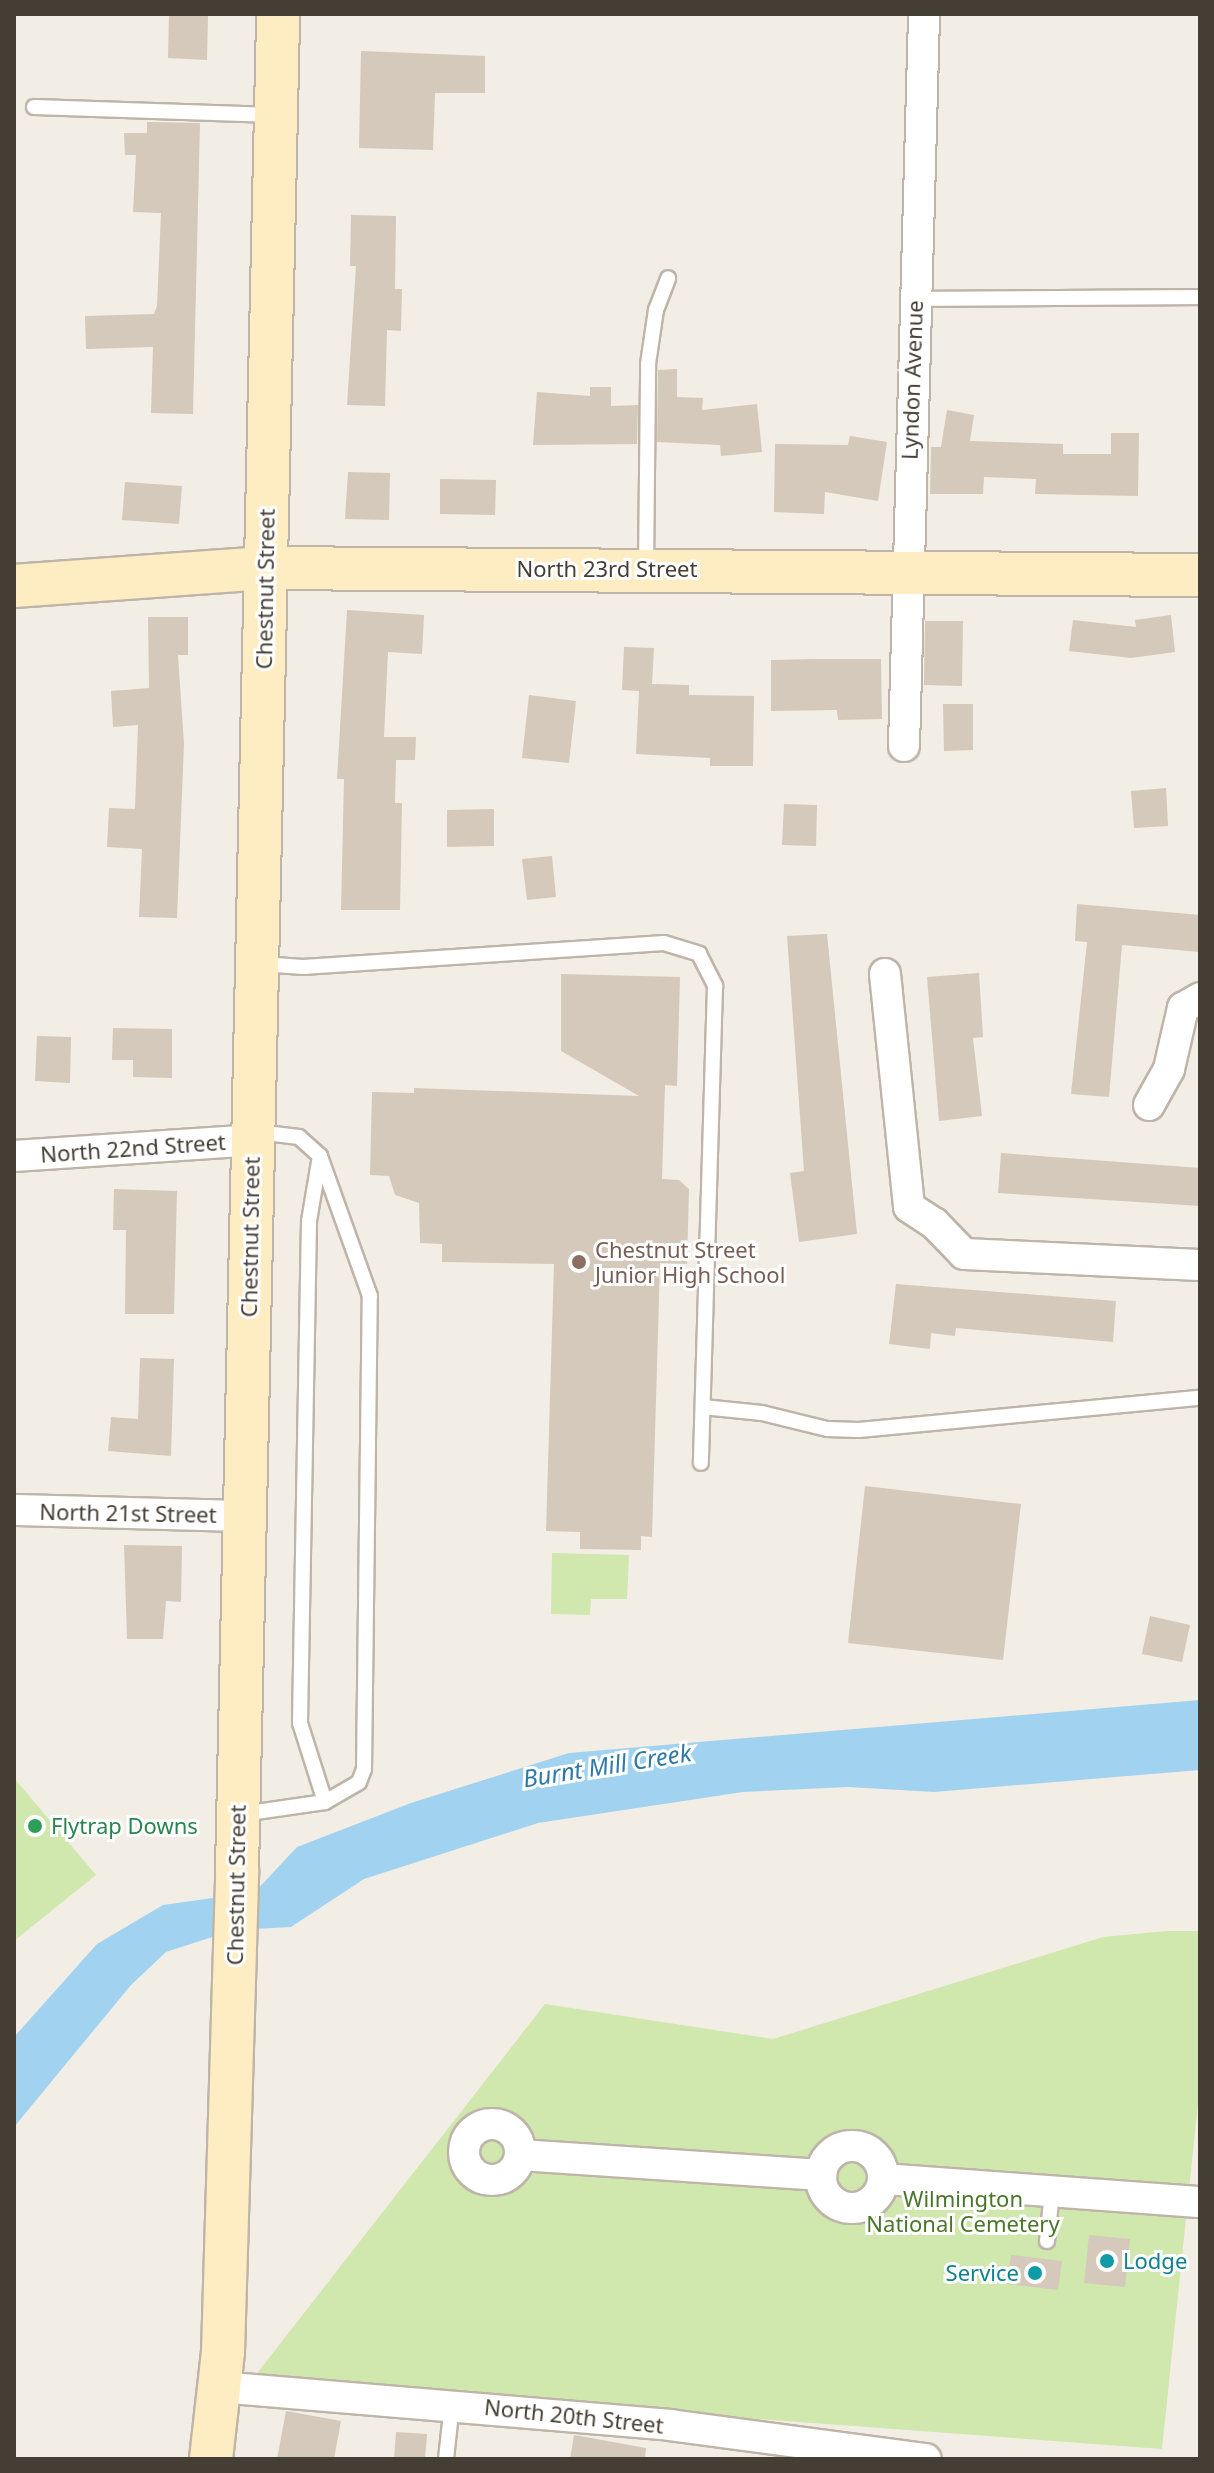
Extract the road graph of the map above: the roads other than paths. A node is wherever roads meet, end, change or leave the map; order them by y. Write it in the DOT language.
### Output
graph roads {
  1 [pos="278,14"];
  2 [pos="924,14"];
  3 [pos="34,107"];
  4 [pos="276,115"];
  5 [pos="668,278"];
  6 [pos="1200,297"];
  7 [pos="914,299"];
  8 [pos="265,568"];
  9 [pos="646,569"];
  10 [pos="905,572"];
  11 [pos="1200,575"];
  12 [pos="14,586"];
  13 [pos="904,746"];
  14 [pos="256,964"];
  15 [pos="885,974"];
  16 [pos="1200,998"];
  17 [pos="1149,1105"];
  18 [pos="252,1136"];
  19 [pos="14,1156"];
  20 [pos="320,1156"];
  21 [pos="1200,1265"];
  22 [pos="1200,1398"];
  23 [pos="703,1407"];
  24 [pos="701,1463"];
  25 [pos="14,1510"];
  26 [pos="243,1516"];
  27 [pos="325,1802"];
  28 [pos="238,1814"];
  29 [pos="520,2155"];
  30 [pos="821,2175"];
  31 [pos="884,2179"];
  32 [pos="1052,2192"];
  33 [pos="1200,2202"];
  34 [pos="1047,2241"];
  35 [pos="219,2387"];
  36 [pos="452,2404"];
  37 [pos="704,2446"];
  38 [pos="211,2459"];
  39 [pos="446,2459"];
  40 [pos="926,2459"];
  1 -- 4 [label="street, Chestnut Street"];
  2 -- 7 [label="street, Lyndon Avenue"];
  3 -- 4 [label="lane"];
  4 -- 8 [label="street, Chestnut Street"];
  5 -- 9 [label="lane"];
  6 -- 7 [label="lane"];
  7 -- 10 [label="street, Lyndon Avenue"];
  8 -- 9 [label="street, North 23rd Street"];
  8 -- 12 [label="street, North 23rd Street"];
  8 -- 14 [label="street, Chestnut Street"];
  9 -- 10 [label="street, North 23rd Street"];
  10 -- 11 [label="street, North 23rd Street"];
  10 -- 13 [label="street, Lyndon Avenue"];
  14 -- 18 [label="street, Chestnut Street"];
  14 -- 23 [label="lane"];
  15 -- 21 [label="street"];
  16 -- 17 [label="street"];
  18 -- 19 [label="street, North 22nd Street"];
  18 -- 20 [label="lane"];
  18 -- 26 [label="street, Chestnut Street"];
  20 -- 27 [label="lane"];
  20 -- 27 [label="lane"];
  22 -- 23 [label="lane"];
  23 -- 24 [label="lane"];
  25 -- 26 [label="street, North 21st Street"];
  26 -- 28 [label="street, Chestnut Street"];
  27 -- 28 [label="lane"];
  28 -- 35 [label="street, Chestnut Street"];
  29 -- 30 [label="street"];
  30 -- 31 [label="street"];
  30 -- 31 [label="street"];
  31 -- 32 [label="street"];
  32 -- 33 [label="street"];
  32 -- 34 [label="lane"];
  35 -- 36 [label="street, North 20th Street"];
  35 -- 38 [label="street, Chestnut Street"];
  36 -- 37 [label="street, North 20th Street"];
  36 -- 39 [label="lane"];
  37 -- 40 [label="street, North 20th Street"];
}
